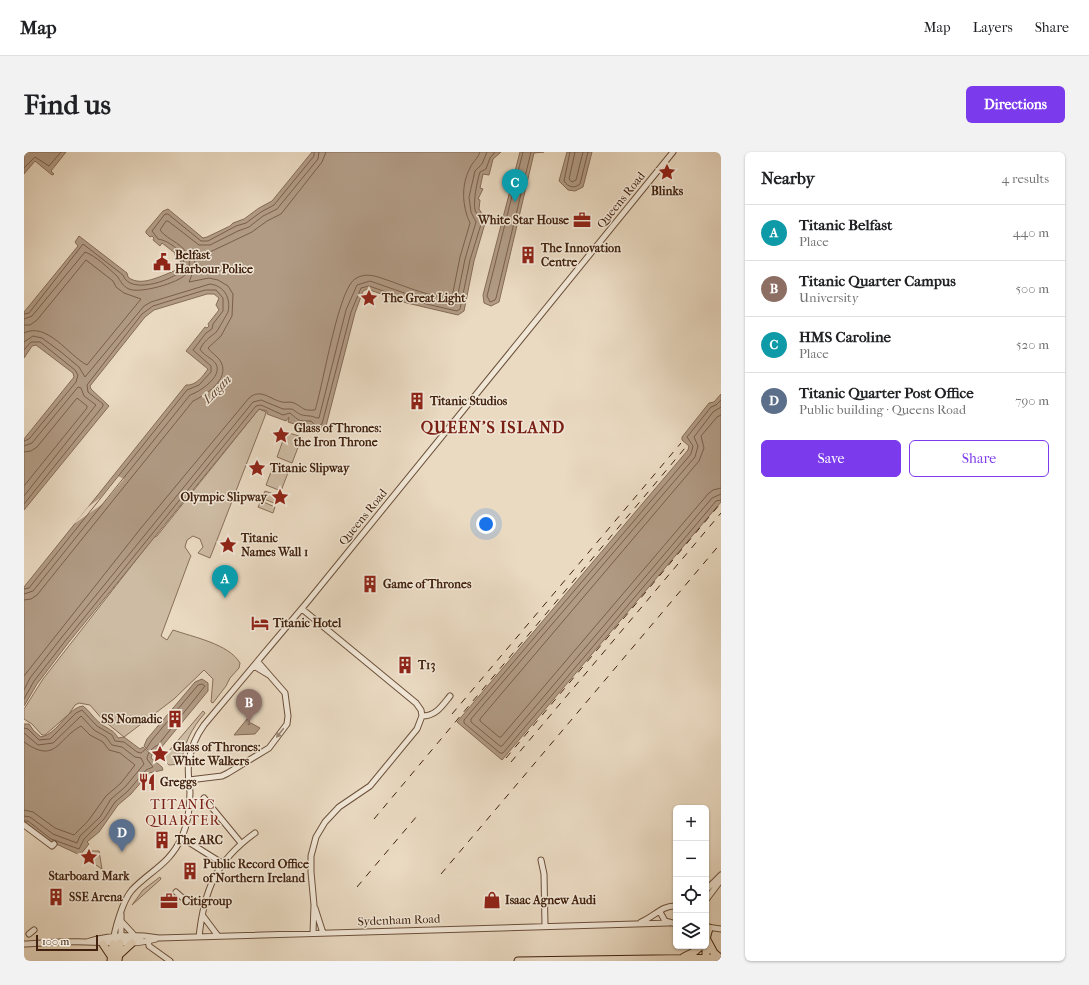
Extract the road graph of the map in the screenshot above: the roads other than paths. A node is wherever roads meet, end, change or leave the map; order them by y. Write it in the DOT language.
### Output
graph roads {
  1 [pos="673,152"];
  2 [pos="302,609"];
  3 [pos="256,664"];
  4 [pos="450,696"];
  5 [pos="422,716"];
  6 [pos="189,780"];
  7 [pos="204,798"];
  8 [pos="24,826"];
  9 [pos="255,833"];
  10 [pos="190,843"];
  11 [pos="241,843"];
  12 [pos="54,844"];
  13 [pos="541,860"];
  14 [pos="222,863"];
  15 [pos="721,875"];
  16 [pos="721,880"];
  17 [pos="709,887"];
  18 [pos="176,892"];
  19 [pos="709,896"];
  20 [pos="205,904"];
  21 [pos="314,905"];
  22 [pos="673,906"];
  23 [pos="660,912"];
  24 [pos="121,913"];
  25 [pos="202,916"];
  26 [pos="122,922"];
  27 [pos="640,922"];
  28 [pos="669,923"];
  29 [pos="673,924"];
  30 [pos="545,925"];
  31 [pos="709,927"];
  32 [pos="721,929"];
  33 [pos="34,930"];
  34 [pos="313,933"];
  35 [pos="322,933"];
  36 [pos="29,934"];
  37 [pos="134,935"];
  38 [pos="218,936"];
  39 [pos="199,937"];
  40 [pos="121,939"];
  41 [pos="149,939"];
  42 [pos="113,940"];
  43 [pos="87,942"];
  44 [pos="132,943"];
  45 [pos="24,944"];
  46 [pos="103,944"];
  47 [pos="709,944"];
  48 [pos="698,949"];
  49 [pos="706,949"];
  50 [pos="111,958"];
  51 [pos="119,958"];
  52 [pos="680,958"];
  53 [pos="720,958"];
  54 [pos="706,960"];
  55 [pos="170,961"];
  56 [pos="518,961"];
  1 -- 2 [label="street, Queens Road"];
  2 -- 3 [label="street, Queens Road"];
  2 -- 5 [label="street"];
  3 -- 6 [label="street, Queens Road"];
  3 -- 6 [label="street, one-way"];
  4 -- 5 [label="street"];
  5 -- 21 [label="street"];
  6 -- 24 [label="street, Queens Road"];
  7 -- 11 [label="street"];
  8 -- 12 [label="street"];
  9 -- 11 [label="street"];
  10 -- 14 [label="street"];
  11 -- 14 [label="street"];
  13 -- 30 [label="street"];
  14 -- 20 [label="street"];
  15 -- 17 [label="street"];
  16 -- 19 [label="street"];
  18 -- 20 [label="street"];
  20 -- 25 [label="street"];
  21 -- 34 [label="street"];
  21 -- 35 [label="street"];
  22 -- 23 [label="street, Sydenham Road"];
  23 -- 27 [label="street, Sydenham Road"];
  23 -- 28 [label="street"];
  24 -- 26 [label="street, Queens Road"];
  24 -- 42 [label="street, Queens Road"];
  25 -- 38 [label="street"];
  25 -- 39 [label="street"];
  26 -- 37 [label="street"];
  26 -- 40 [label="street, Queens Road"];
  27 -- 28 [label="street, Sydenham Road"];
  27 -- 30 [label="street, Sydenham Road"];
  28 -- 29 [label="street, Sydenham Road"];
  30 -- 35 [label="street, Sydenham Road"];
  31 -- 32 [label="street"];
  33 -- 36 [label="street"];
  34 -- 35 [label="street, Sydenham Road"];
  34 -- 38 [label="street, Sydenham Road"];
  37 -- 40 [label="street, Sydenham Road"];
  37 -- 41 [label="street, Sydenham Road"];
  38 -- 39 [label="street, Sydenham Road"];
  39 -- 41 [label="street, Sydenham Road"];
  40 -- 41 [label="street"];
  40 -- 42 [label="street, Sydenham Road"];
  40 -- 42 [label="street, Sydenham Road"];
  40 -- 44 [label="street, Sydenham Road"];
  40 -- 51 [label="highway"];
  41 -- 44 [label="street, Sydenham Road"];
  41 -- 55 [label="street"];
  42 -- 43 [label="street, Sydenham Road"];
  42 -- 46 [label="street, Sydenham Road"];
  42 -- 50 [label="highway"];
  43 -- 45 [label="street, Sydenham Road"];
  43 -- 46 [label="street, Sydenham Road"];
  44 -- 51 [label="highway"];
  46 -- 50 [label="highway"];
  47 -- 53 [label="highway"];
  48 -- 52 [label="highway"];
  49 -- 54 [label="highway"];
  52 -- 54 [label="highway"];
  52 -- 56 [label="highway"];
  53 -- 54 [label="highway"];
}
